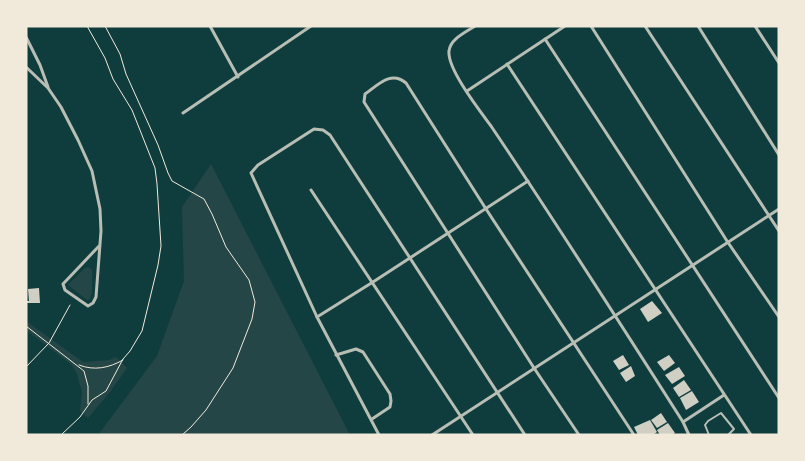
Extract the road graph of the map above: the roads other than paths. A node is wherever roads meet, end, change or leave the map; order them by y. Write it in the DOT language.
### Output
graph roads {
  1 [pos="210,26"];
  2 [pos="311,26"];
  3 [pos="475,26"];
  4 [pos="565,26"];
  5 [pos="591,26"];
  6 [pos="645,26"];
  7 [pos="698,26"];
  8 [pos="755,26"];
  9 [pos="26,37"];
  10 [pos="546,39"];
  11 [pos="779,63"];
  12 [pos="507,64"];
  13 [pos="26,67"];
  14 [pos="238,77"];
  15 [pos="48,88"];
  16 [pos="467,91"];
  17 [pos="183,113"];
  18 [pos="779,155"];
  19 [pos="528,181"];
  20 [pos="312,190"];
  21 [pos="486,209"];
  22 [pos="779,209"];
  23 [pos="769,216"];
  24 [pos="779,231"];
  25 [pos="448,234"];
  26 [pos="727,241"];
  27 [pos="100,245"];
  28 [pos="410,259"];
  29 [pos="693,265"];
  30 [pos="373,282"];
  31 [pos="655,289"];
  32 [pos="317,316"];
  33 [pos="615,316"];
  34 [pos="779,317"];
  35 [pos="573,343"];
  36 [pos="336,355"];
  37 [pos="534,368"];
  38 [pos="497,392"];
  39 [pos="724,395"];
  40 [pos="779,398"];
  41 [pos="461,416"];
  42 [pos="372,419"];
  43 [pos="683,422"];
  44 [pos="379,435"];
  45 [pos="432,435"];
  46 [pos="473,435"];
  47 [pos="525,435"];
  48 [pos="579,435"];
  49 [pos="634,435"];
  50 [pos="689,435"];
  51 [pos="709,435"];
  52 [pos="728,435"];
  53 [pos="751,435"];
  1 -- 14 [label="street"];
  2 -- 14 [label="street"];
  3 -- 16 [label="street"];
  4 -- 10 [label="street"];
  5 -- 26 [label="street"];
  6 -- 23 [label="street"];
  7 -- 18 [label="street"];
  8 -- 11 [label="street"];
  9 -- 15 [label="street"];
  10 -- 12 [label="street"];
  10 -- 29 [label="street"];
  12 -- 16 [label="street"];
  12 -- 31 [label="street"];
  13 -- 15 [label="street"];
  14 -- 17 [label="street"];
  15 -- 27 [label="street"];
  16 -- 19 [label="street"];
  19 -- 21 [label="street"];
  19 -- 33 [label="street"];
  20 -- 30 [label="street"];
  21 -- 25 [label="street"];
  21 -- 25 [label="street"];
  21 -- 35 [label="street"];
  22 -- 23 [label="street"];
  23 -- 24 [label="street"];
  23 -- 26 [label="street"];
  25 -- 28 [label="street"];
  25 -- 37 [label="street"];
  26 -- 29 [label="street"];
  26 -- 34 [label="street"];
  27 -- 27 [label="street"];
  28 -- 30 [label="street"];
  28 -- 32 [label="street"];
  28 -- 38 [label="street"];
  29 -- 31 [label="street"];
  29 -- 40 [label="street"];
  30 -- 32 [label="street"];
  30 -- 41 [label="street"];
  31 -- 33 [label="street"];
  31 -- 39 [label="street"];
  32 -- 36 [label="street"];
  33 -- 35 [label="street"];
  33 -- 43 [label="street"];
  35 -- 37 [label="street"];
  35 -- 49 [label="street"];
  36 -- 42 [label="street"];
  36 -- 42 [label="street"];
  37 -- 38 [label="street"];
  37 -- 48 [label="street"];
  38 -- 41 [label="street"];
  38 -- 47 [label="street"];
  39 -- 43 [label="street"];
  39 -- 53 [label="street"];
  41 -- 45 [label="street"];
  41 -- 46 [label="street"];
  42 -- 44 [label="street"];
  43 -- 50 [label="street"];
  51 -- 52 [label="lane"];
}
